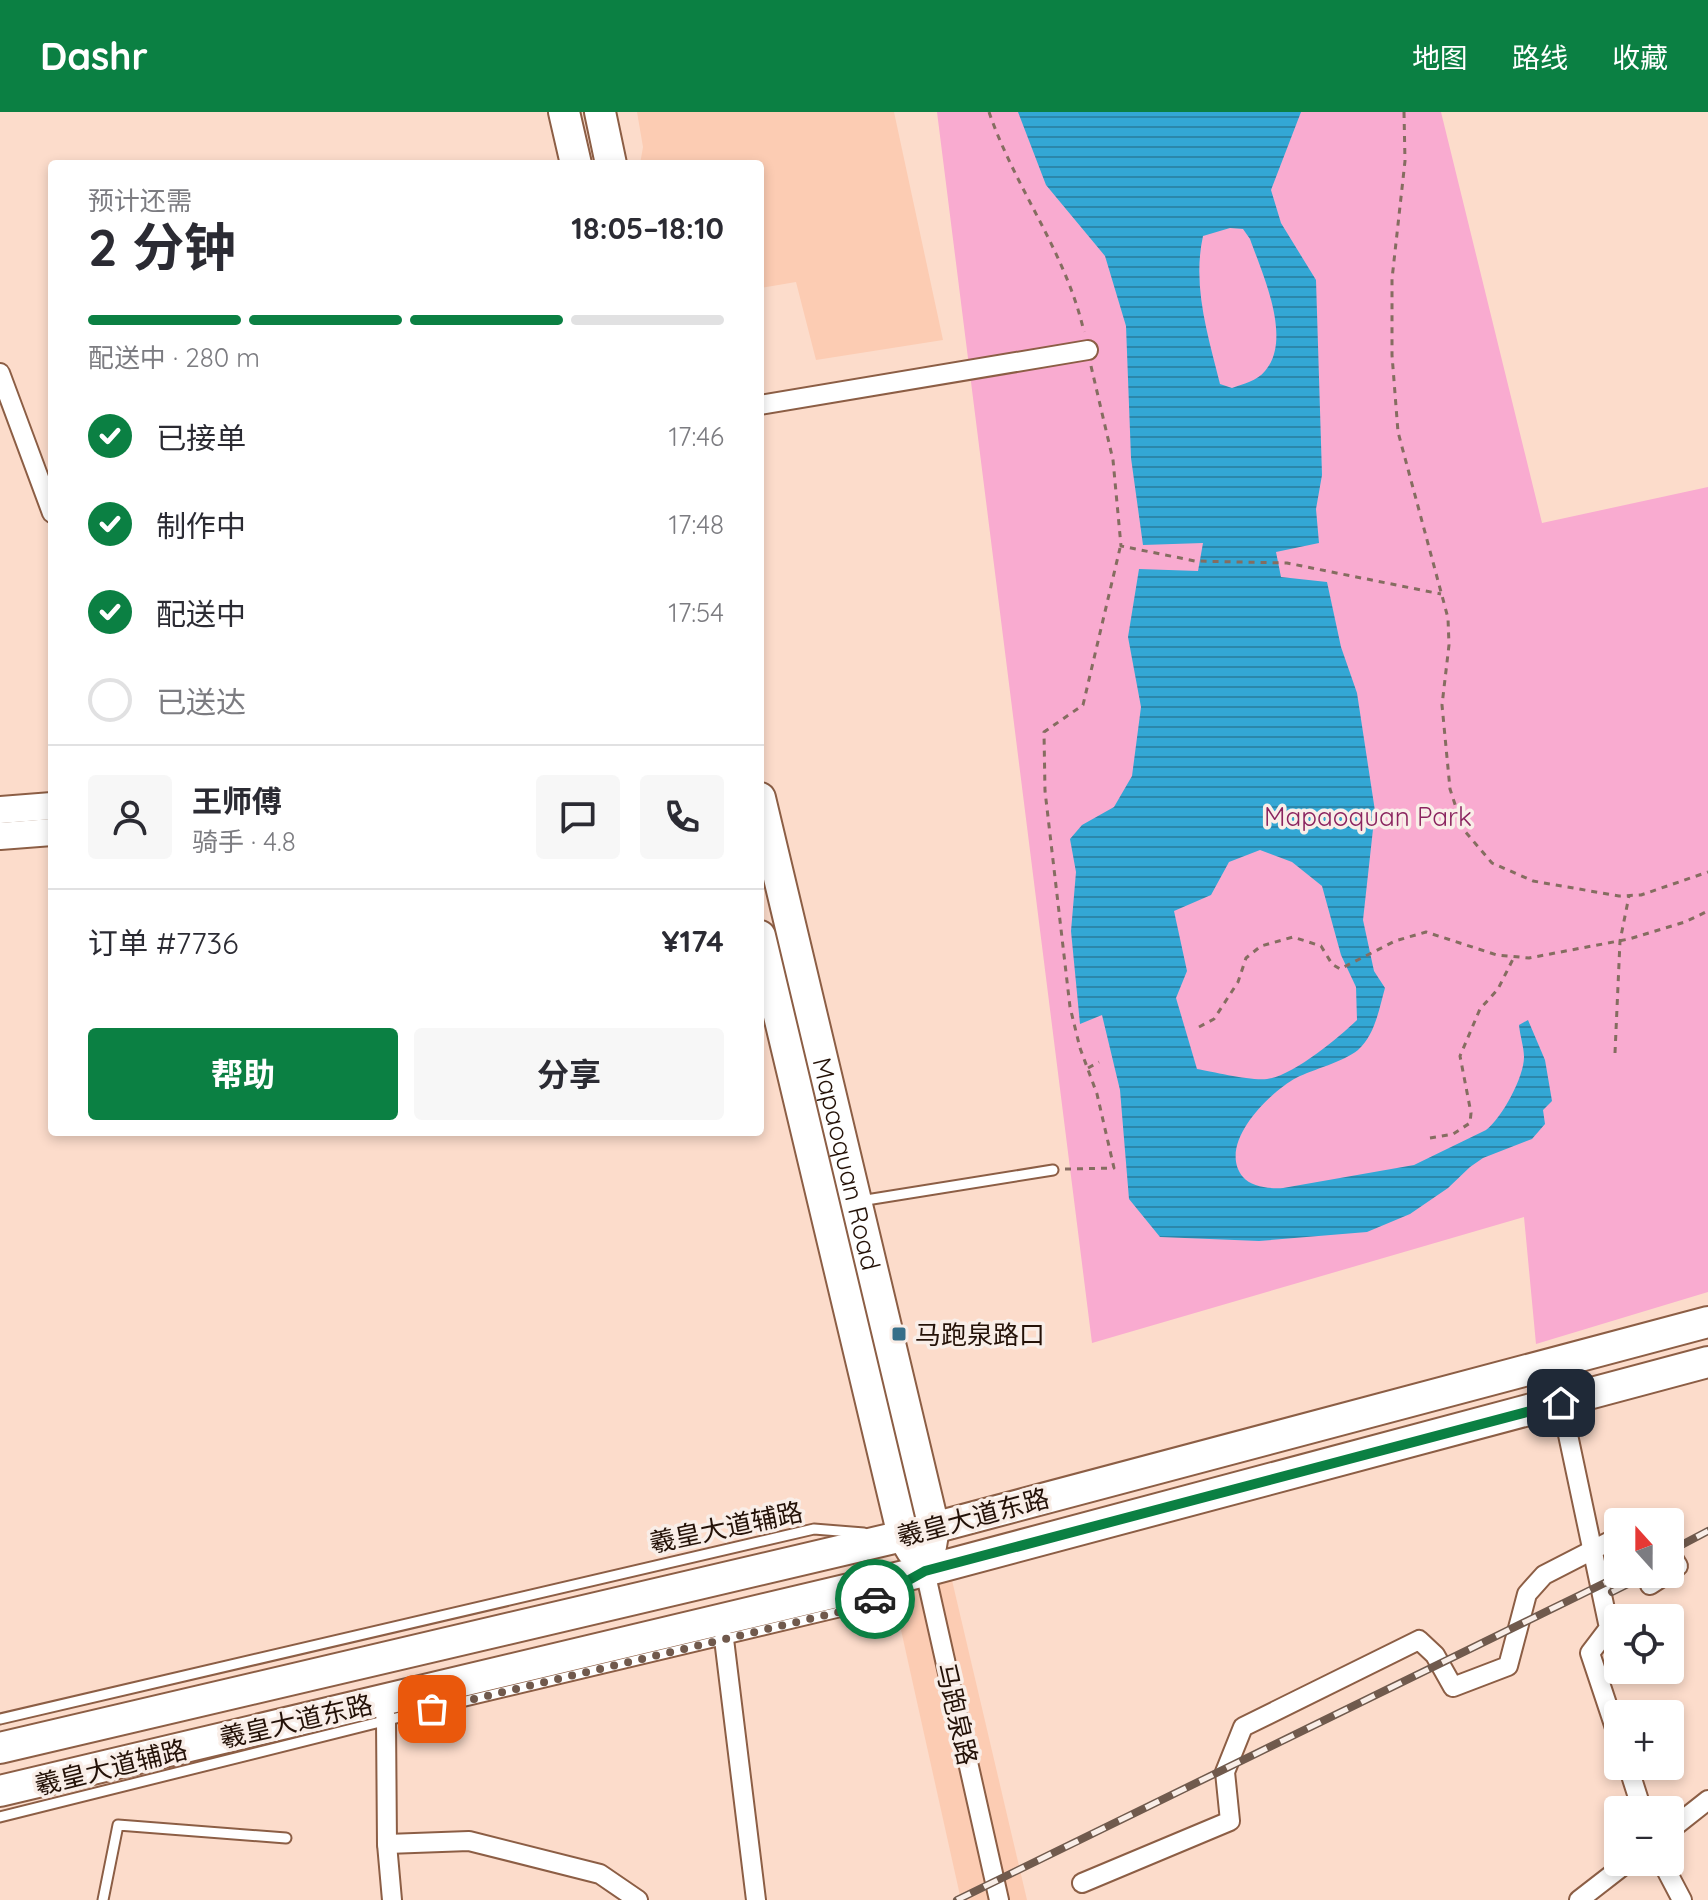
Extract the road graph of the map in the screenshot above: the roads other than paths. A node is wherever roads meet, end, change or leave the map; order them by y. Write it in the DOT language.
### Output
graph roads {
  1 [pos="564,112"];
  2 [pos="600,112"];
  3 [pos="575,160"];
  4 [pos="610,160"];
  5 [pos="1088,350"];
  6 [pos="0,373"];
  7 [pos="764,404"];
  8 [pos="48,502"];
  9 [pos="48,806"];
  10 [pos="0,810"];
  11 [pos="764,815"];
  12 [pos="48,832"];
  13 [pos="0,836"];
  14 [pos="764,953"];
  15 [pos="1053,1170"];
  16 [pos="856,1202"];
  17 [pos="1708,1322"];
  18 [pos="1708,1362"];
  19 [pos="1553,1364"];
  20 [pos="1561,1403"];
  21 [pos="934,1528"];
  22 [pos="903,1536"];
  23 [pos="1604,1543"];
  24 [pos="1592,1549"];
  25 [pos="925,1571"];
  26 [pos="724,1639"];
  27 [pos="1606,1700"];
  28 [pos="384,1710"];
  29 [pos="0,1719"];
  30 [pos="0,1748"];
  31 [pos="0,1791"];
  32 [pos="1708,1800"];
  33 [pos="0,1817"];
  34 [pos="1684,1819"];
  35 [pos="286,1838"];
  36 [pos="387,1844"];
  37 [pos="1610,1876"];
  38 [pos="1669,1876"];
  39 [pos="1082,1883"];
  40 [pos="103,1900"];
  41 [pos="392,1900"];
  42 [pos="638,1900"];
  43 [pos="756,1900"];
  44 [pos="999,1900"];
  45 [pos="1579,1900"];
  46 [pos="1682,1900"];
  1 -- 3 [label="main road"];
  2 -- 4 [label="main road"];
  5 -- 7 [label="street"];
  6 -- 8 [label="street"];
  9 -- 10 [label="street"];
  11 -- 16 [label="main road, Mapaoquan Road"];
  12 -- 13 [label="street"];
  14 -- 22 [label="main road, Mapaoquan Road"];
  15 -- 16 [label="lane"];
  16 -- 21 [label="main road, Mapaoquan Road"];
  17 -- 19 [label="main road, 羲皇大道东路"];
  18 -- 20 [label="main road, 羲皇大道东路"];
  19 -- 20 [label="street"];
  19 -- 21 [label="main road, 羲皇大道东路"];
  20 -- 24 [label="street"];
  20 -- 25 [label="main road, 羲皇大道东路"];
  21 -- 22 [label="main road, 羲皇大道东路"];
  21 -- 25 [label="main road, 马跑泉路"];
  22 -- 25 [label="main road, Mapaoquan Road"];
  22 -- 29 [label="lane, 羲皇大道辅路"];
  22 -- 30 [label="main road, 羲皇大道东路"];
  23 -- 24 [label="street"];
  24 -- 27 [label="street"];
  24 -- 39 [label="street"];
  25 -- 26 [label="lane, 羲皇大道辅路"];
  25 -- 28 [label="main road, 羲皇大道东路"];
  25 -- 44 [label="street, 马跑泉路"];
  26 -- 28 [label="lane, 羲皇大道辅路"];
  26 -- 43 [label="street"];
  28 -- 31 [label="main road, 羲皇大道东路"];
  28 -- 33 [label="lane, 羲皇大道辅路"];
  28 -- 36 [label="street"];
  32 -- 34 [label="street"];
  35 -- 40 [label="lane"];
  36 -- 41 [label="street"];
  36 -- 42 [label="street"];
  37 -- 45 [label="street"];
  38 -- 46 [label="street"];
}
